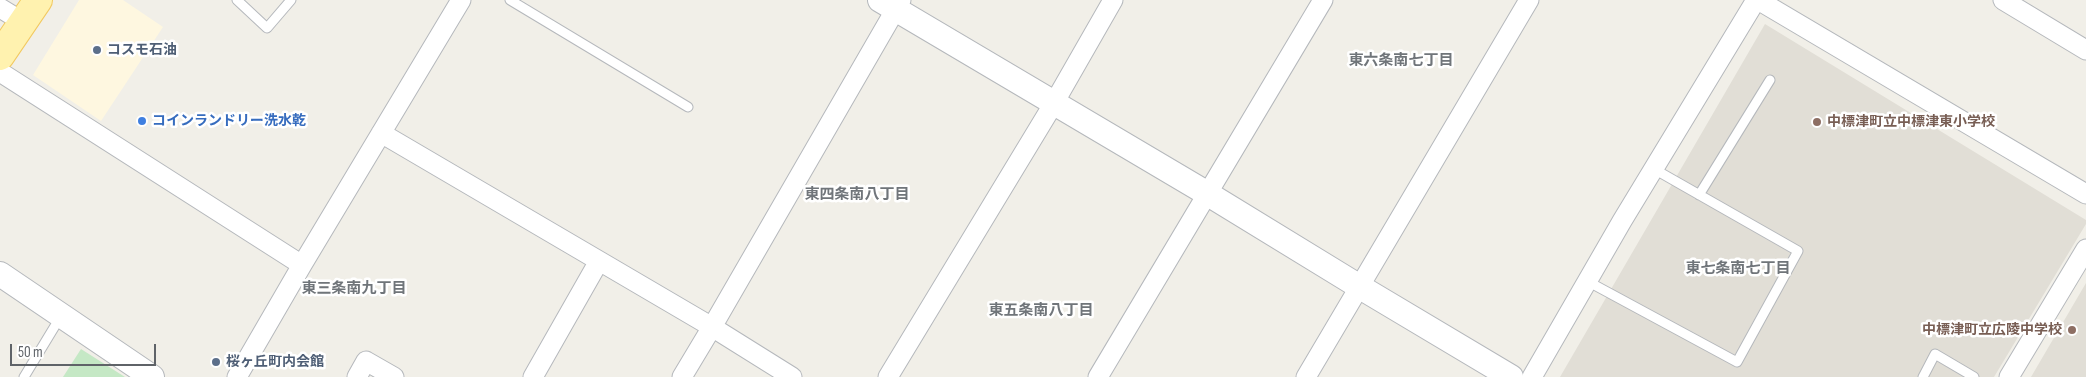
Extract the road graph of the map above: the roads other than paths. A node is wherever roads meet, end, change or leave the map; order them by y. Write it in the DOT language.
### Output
graph roads {
  1 [pos="38,0"];
  2 [pos="237,0"];
  3 [pos="291,0"];
  4 [pos="461,0"];
  5 [pos="510,0"];
  6 [pos="1113,0"];
  7 [pos="1323,0"];
  8 [pos="1529,0"];
  9 [pos="1757,0"];
  10 [pos="2003,0"];
  11 [pos="892,3"];
  12 [pos="0,8"];
  13 [pos="23,22"];
  14 [pos="2086,50"];
  15 [pos="0,56"];
  16 [pos="0,72"];
  17 [pos="1770,80"];
  18 [pos="1054,103"];
  19 [pos="688,107"];
  20 [pos="381,134"];
  21 [pos="1654,169"];
  22 [pos="1208,194"];
  23 [pos="2086,194"];
  24 [pos="1699,195"];
  25 [pos="2086,250"];
  26 [pos="599,261"];
  27 [pos="302,265"];
  28 [pos="0,274"];
  29 [pos="1587,281"];
  30 [pos="1360,287"];
  31 [pos="61,316"];
  32 [pos="712,327"];
  33 [pos="24,377"];
  34 [pos="152,377"];
  35 [pos="237,377"];
  36 [pos="356,377"];
  37 [pos="394,377"];
  38 [pos="533,377"];
  39 [pos="682,377"];
  40 [pos="792,377"];
  41 [pos="888,377"];
  42 [pos="1098,377"];
  43 [pos="1306,377"];
  44 [pos="1511,377"];
  45 [pos="1532,377"];
  46 [pos="1922,377"];
  47 [pos="1974,377"];
  48 [pos="2009,377"];
  1 -- 13 [label="main road"];
  2 -- 3 [label="lane"];
  4 -- 20 [label="street"];
  5 -- 19 [label="lane"];
  6 -- 18 [label="street"];
  7 -- 22 [label="street"];
  8 -- 30 [label="street"];
  9 -- 21 [label="street"];
  9 -- 23 [label="street"];
  10 -- 14 [label="street"];
  11 -- 18 [label="street"];
  11 -- 32 [label="street"];
  12 -- 13 [label="street"];
  13 -- 15 [label="main road"];
  16 -- 27 [label="street"];
  17 -- 24 [label="lane"];
  18 -- 22 [label="street"];
  18 -- 41 [label="street"];
  20 -- 26 [label="street"];
  20 -- 27 [label="street"];
  21 -- 24 [label="lane"];
  21 -- 29 [label="street"];
  22 -- 30 [label="street"];
  22 -- 42 [label="street"];
  24 -- 29 [label="lane"];
  25 -- 48 [label="street"];
  26 -- 32 [label="street"];
  26 -- 38 [label="street"];
  27 -- 35 [label="street"];
  28 -- 31 [label="street"];
  29 -- 45 [label="street"];
  30 -- 43 [label="street"];
  30 -- 44 [label="street"];
  31 -- 33 [label="lane"];
  31 -- 34 [label="street"];
  32 -- 39 [label="street"];
  32 -- 40 [label="street"];
  36 -- 37 [label="street"];
  46 -- 47 [label="lane"];
}
